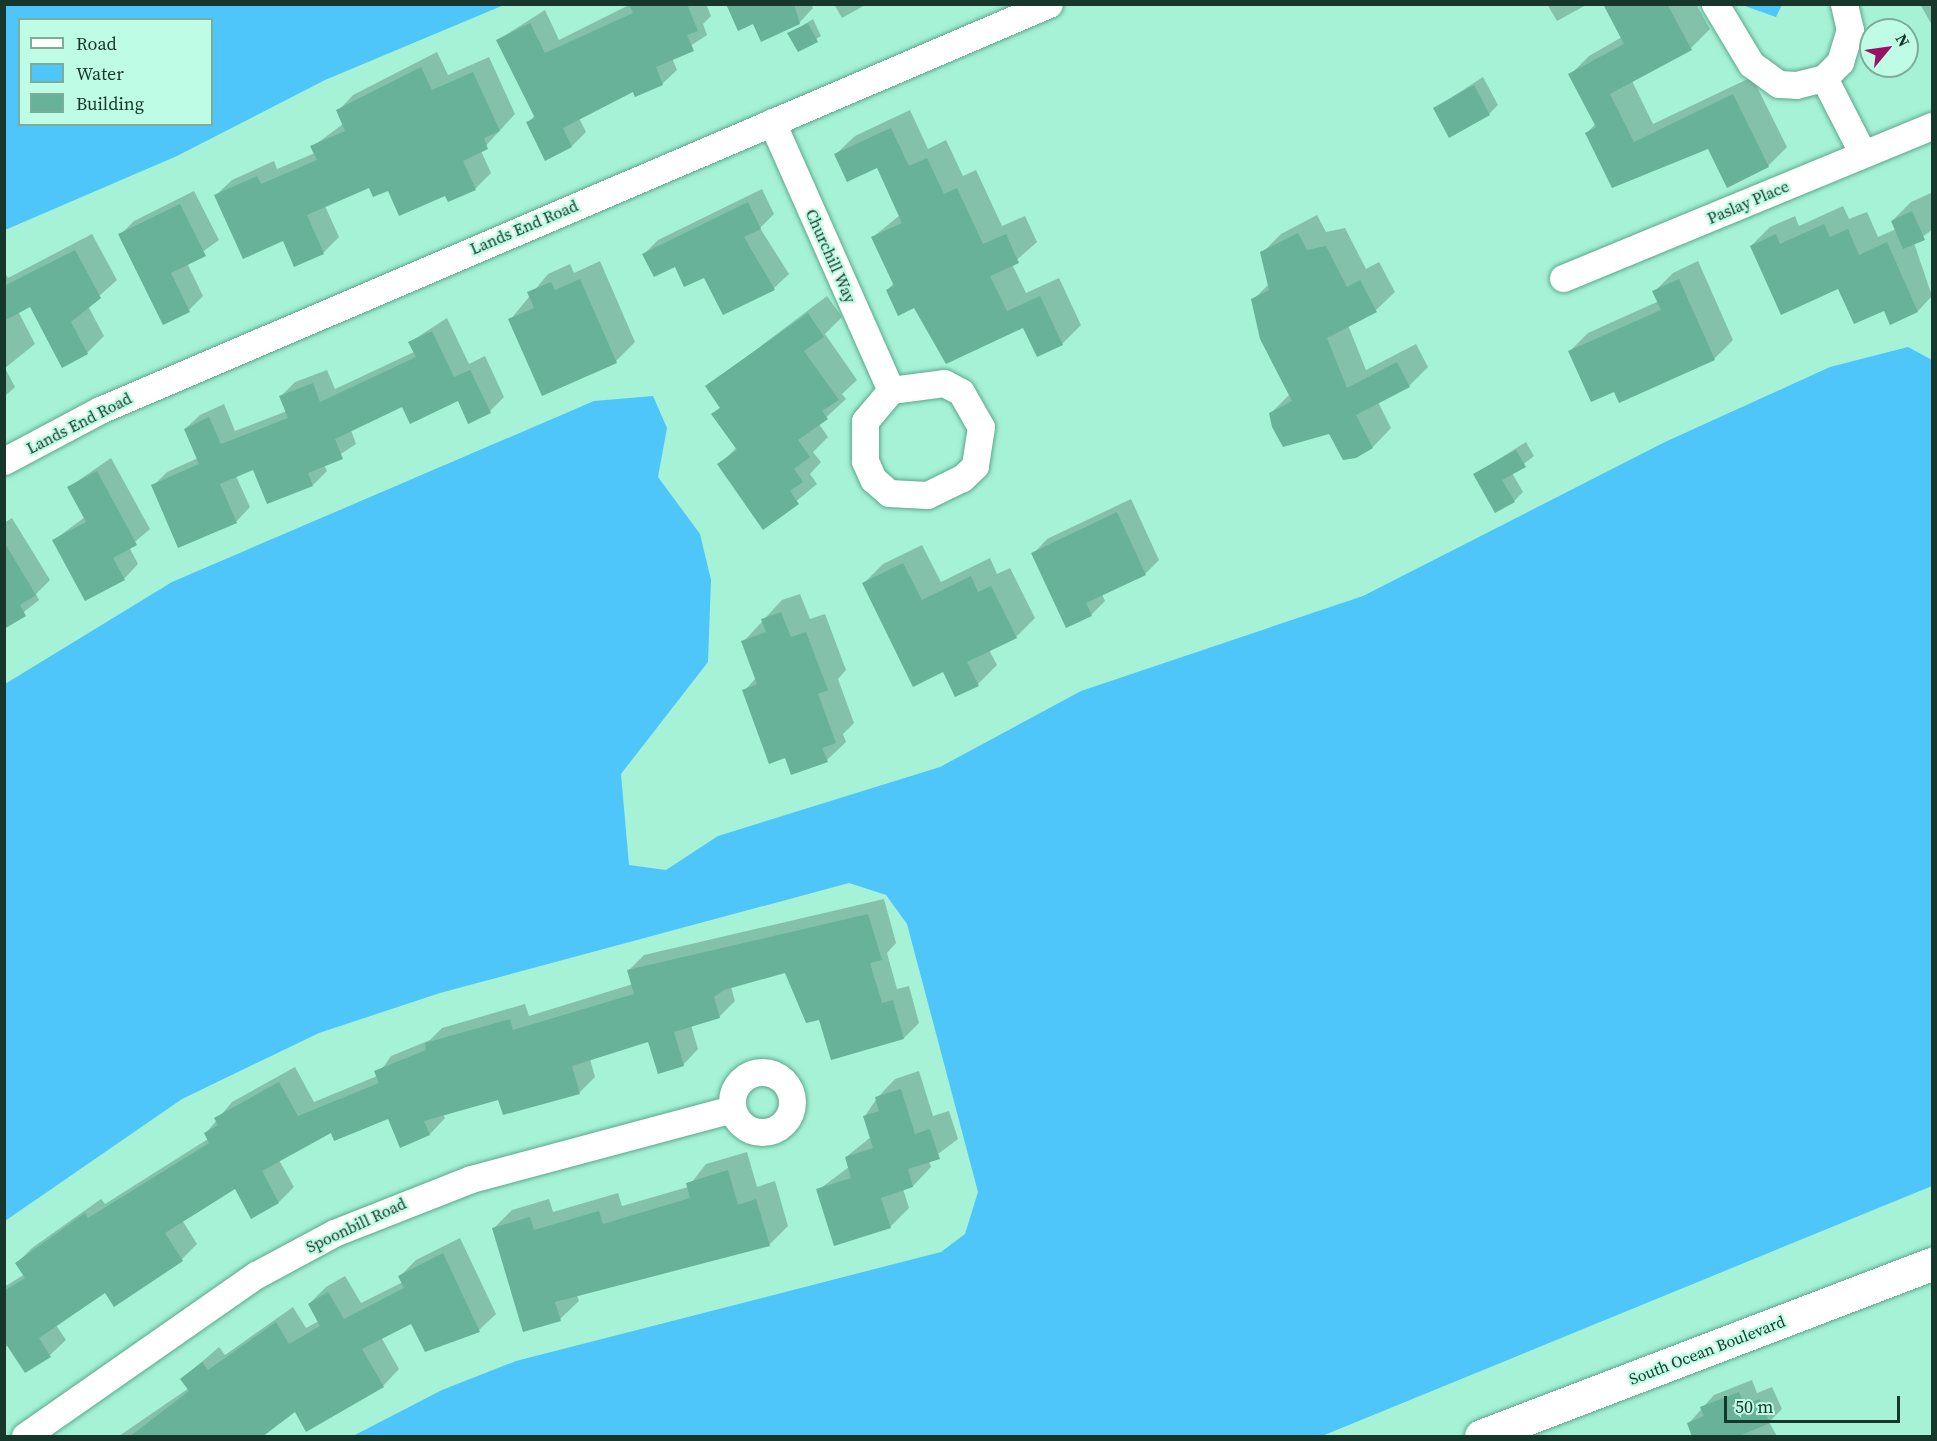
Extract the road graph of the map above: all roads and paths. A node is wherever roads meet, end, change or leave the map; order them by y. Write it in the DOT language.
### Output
graph roads {
  1 [pos="1049,4"];
  2 [pos="1715,4"];
  3 [pos="1844,4"];
  4 [pos="1824,78"];
  5 [pos="772,122"];
  6 [pos="1932,126"];
  7 [pos="1863,154"];
  8 [pos="1563,278"];
  9 [pos="891,390"];
  10 [pos="4,461"];
  11 [pos="732,1109"];
  12 [pos="1932,1264"];
  13 [pos="25,1437"];
  14 [pos="1481,1437"];
  1 -- 5 [label="street, Lands End Road"];
  2 -- 4 [label="street"];
  3 -- 4 [label="street"];
  4 -- 7 [label="street"];
  5 -- 9 [label="street, Churchill Way"];
  5 -- 10 [label="street, Lands End Road"];
  6 -- 7 [label="street, Paslay Place"];
  7 -- 8 [label="street, Paslay Place"];
  9 -- 9 [label="street"];
  11 -- 13 [label="street, Spoonbill Road"];
  12 -- 14 [label="main road, South Ocean Boulevard"];
}
